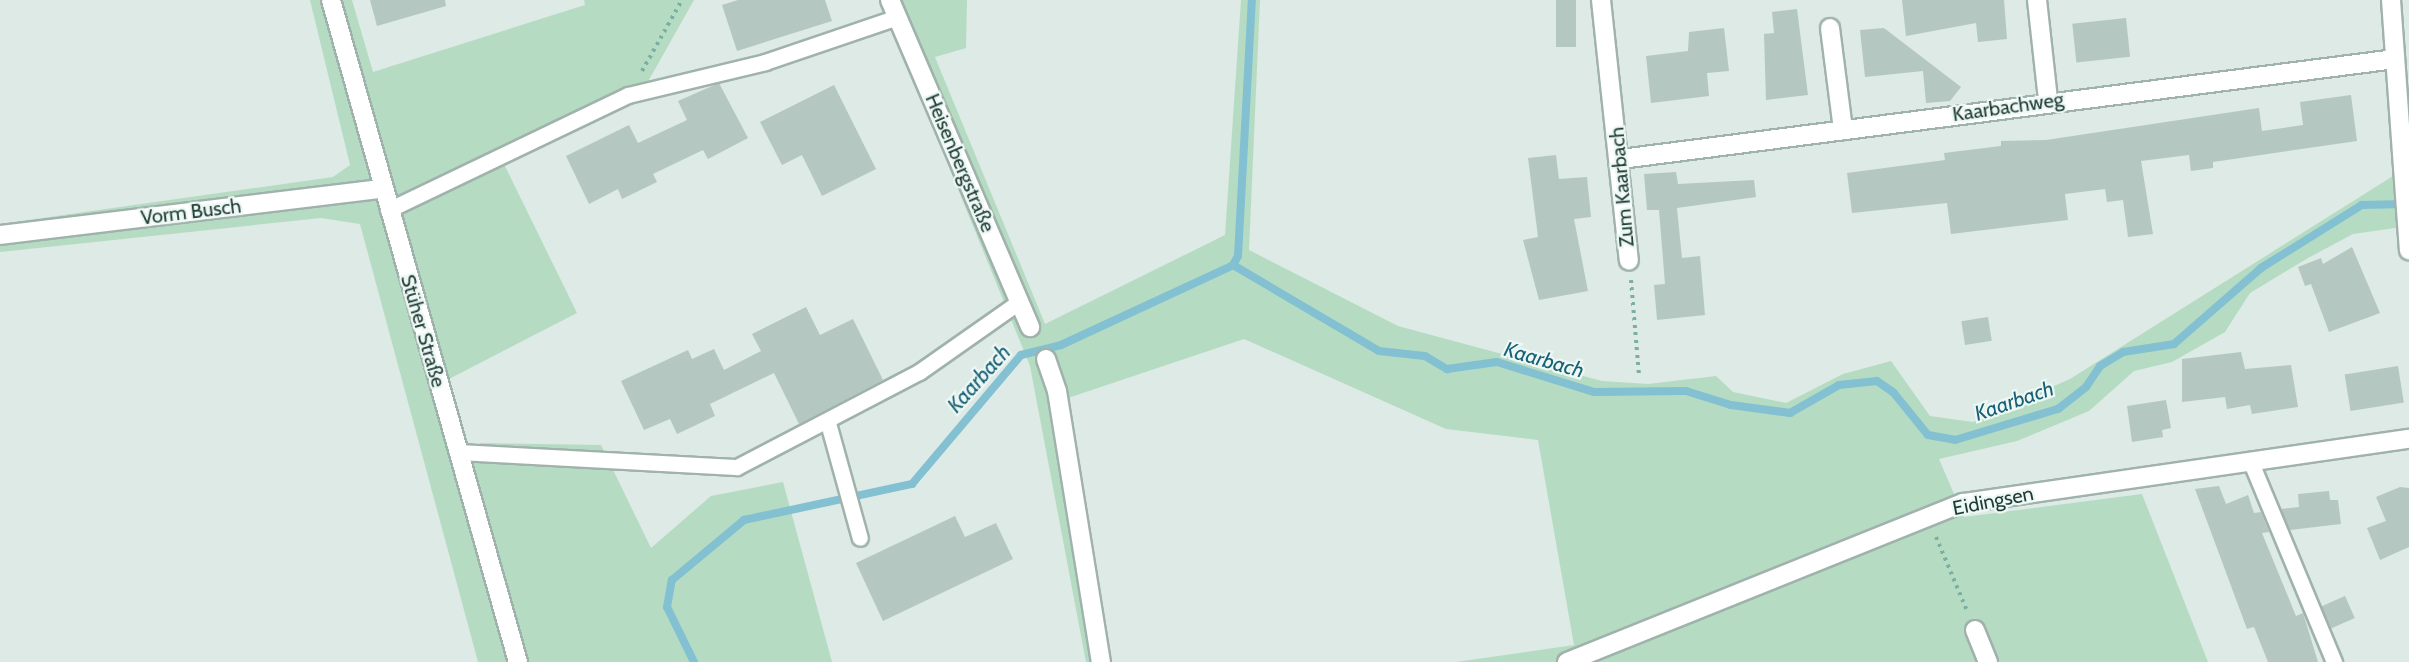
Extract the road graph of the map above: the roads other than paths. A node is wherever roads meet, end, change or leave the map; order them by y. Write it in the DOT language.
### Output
graph roads {
  1 [pos="331,0"];
  2 [pos="890,0"];
  3 [pos="1601,0"];
  4 [pos="2037,0"];
  5 [pos="2391,0"];
  6 [pos="897,17"];
  7 [pos="1830,28"];
  8 [pos="2395,59"];
  9 [pos="2048,100"];
  10 [pos="1843,130"];
  11 [pos="1621,159"];
  12 [pos="382,189"];
  13 [pos="388,210"];
  14 [pos="0,235"];
  15 [pos="2409,250"];
  16 [pos="1629,260"];
  17 [pos="1020,302"];
  18 [pos="1030,327"];
  19 [pos="1046,359"];
  20 [pos="828,423"];
  21 [pos="2409,439"];
  22 [pos="457,452"];
  23 [pos="2250,460"];
  24 [pos="860,538"];
  25 [pos="1975,630"];
  26 [pos="518,662"];
  27 [pos="1101,662"];
  28 [pos="1567,662"];
  29 [pos="1988,662"];
  30 [pos="2334,662"];
  1 -- 12 [label="street, Stüher Straße"];
  2 -- 6 [label="street, Heisenbergstraße"];
  3 -- 11 [label="street, Zum Kaarbach"];
  4 -- 9 [label="street"];
  5 -- 8 [label="street"];
  6 -- 13 [label="lane"];
  6 -- 17 [label="street, Heisenbergstraße"];
  7 -- 10 [label="street"];
  8 -- 9 [label="street, Kaarbachweg"];
  8 -- 15 [label="street"];
  9 -- 10 [label="street, Kaarbachweg"];
  10 -- 11 [label="street, Kaarbachweg"];
  11 -- 16 [label="street, Zum Kaarbach"];
  12 -- 13 [label="street, Stüher Straße"];
  12 -- 14 [label="street, Vorm Busch"];
  13 -- 22 [label="street, Stüher Straße"];
  17 -- 18 [label="street, Heisenbergstraße"];
  17 -- 20 [label="lane"];
  19 -- 27 [label="street"];
  20 -- 22 [label="lane"];
  20 -- 24 [label="lane"];
  21 -- 23 [label="street, Eidingsen"];
  22 -- 26 [label="street, Stüher Straße"];
  23 -- 28 [label="street, Eidingsen"];
  23 -- 30 [label="lane"];
  25 -- 29 [label="street"];
}
